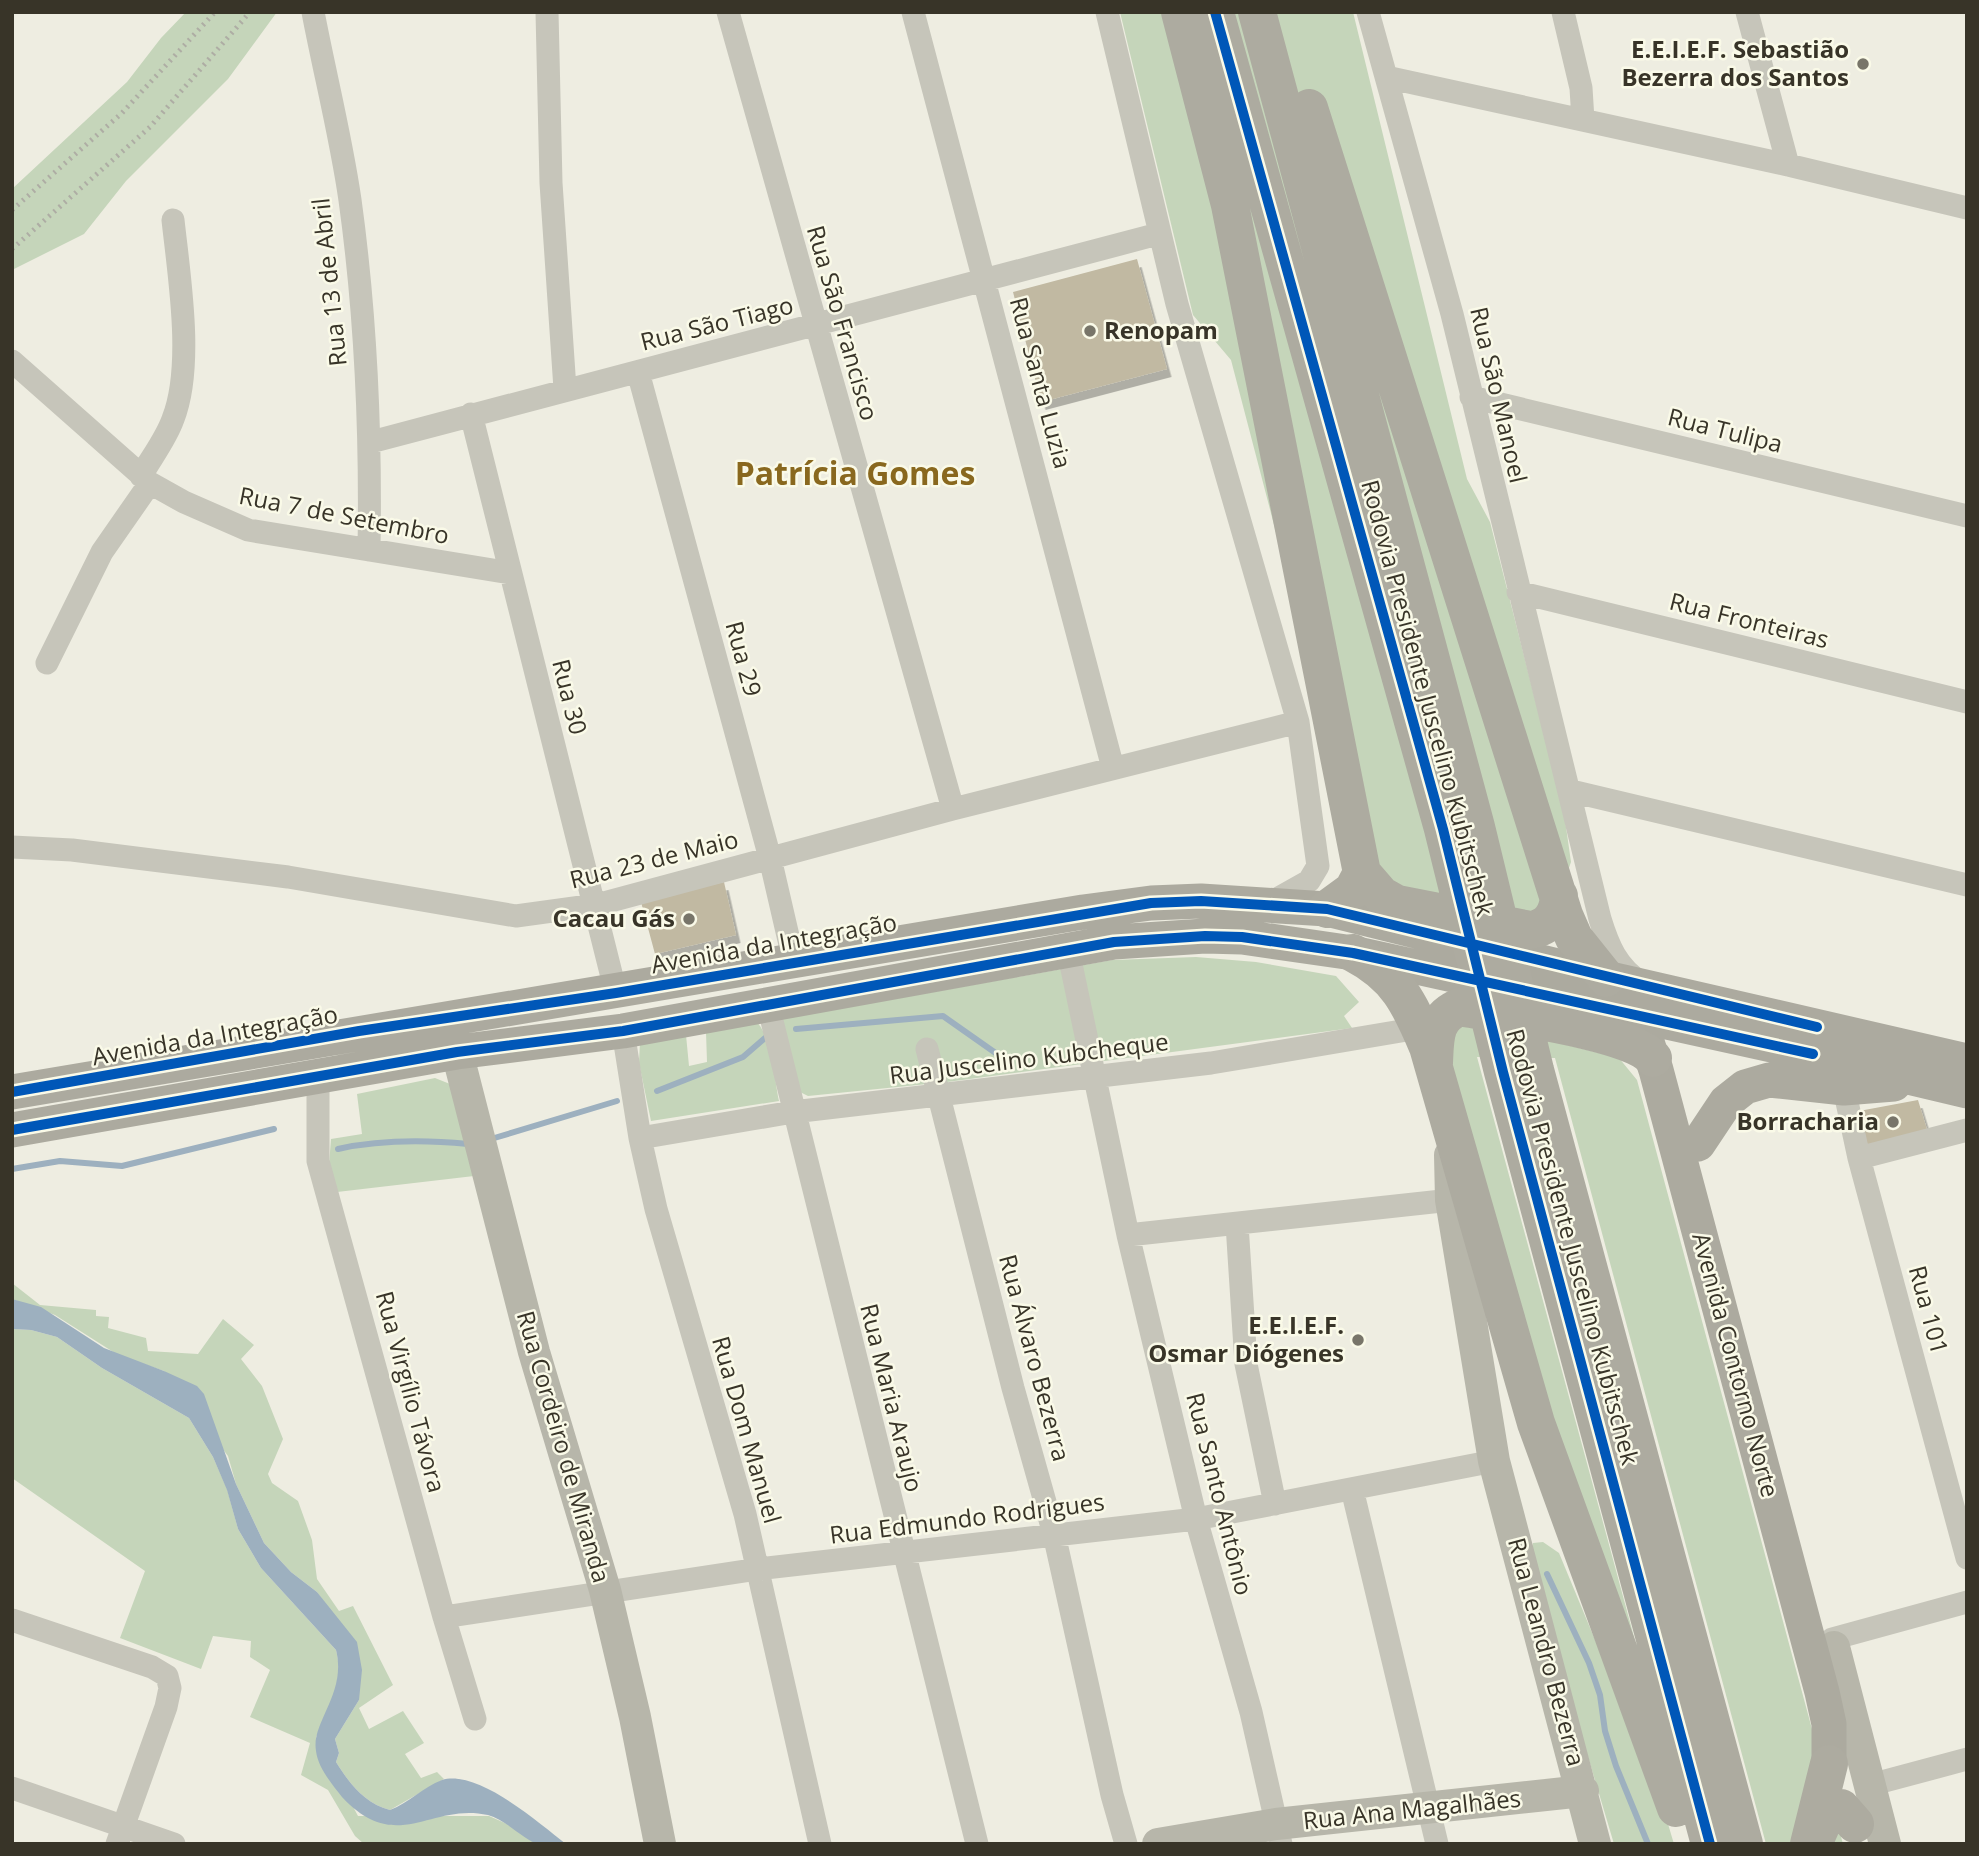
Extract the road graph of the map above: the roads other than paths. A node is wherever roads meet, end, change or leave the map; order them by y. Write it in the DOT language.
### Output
graph roads {
  1 [pos="313,12"];
  2 [pos="547,12"];
  3 [pos="728,12"];
  4 [pos="913,12"];
  5 [pos="1107,12"];
  6 [pos="1180,12"];
  7 [pos="1215,12"];
  8 [pos="1257,12"];
  9 [pos="1278,12"];
  10 [pos="1368,12"];
  11 [pos="1563,12"];
  12 [pos="1747,12"];
  13 [pos="1386,77"];
  14 [pos="1583,120"];
  15 [pos="1788,165"];
  16 [pos="1967,208"];
  17 [pos="173,219"];
  18 [pos="1158,234"];
  19 [pos="985,278"];
  20 [pos="816,326"];
  21 [pos="12,361"];
  22 [pos="638,372"];
  23 [pos="565,389"];
  24 [pos="1471,397"];
  25 [pos="471,414"];
  26 [pos="370,442"];
  27 [pos="145,480"];
  28 [pos="1967,516"];
  29 [pos="369,550"];
  30 [pos="510,573"];
  31 [pos="1518,592"];
  32 [pos="47,663"];
  33 [pos="1967,702"];
  34 [pos="1298,722"];
  35 [pos="1113,768"];
  36 [pos="1571,791"];
  37 [pos="953,809"];
  38 [pos="1460,828"];
  39 [pos="12,846"];
  40 [pos="770,858"];
  41 [pos="1362,873"];
  42 [pos="1967,885"];
  43 [pos="1559,896"];
  44 [pos="1267,904"];
  45 [pos="596,905"];
  46 [pos="1327,909"];
  47 [pos="1068,950"];
  48 [pos="1353,953"];
  49 [pos="794,962"];
  50 [pos="1606,978"];
  51 [pos="617,993"];
  52 [pos="1645,1002"];
  53 [pos="768,1005"];
  54 [pos="359,1031"];
  55 [pos="623,1031"];
  56 [pos="260,1049"];
  57 [pos="927,1049"];
  58 [pos="1429,1049"];
  59 [pos="457,1052"];
  60 [pos="1653,1058"];
  61 [pos="1967,1060"];
  62 [pos="362,1069"];
  63 [pos="1519,1071"];
  64 [pos="318,1075"];
  65 [pos="1824,1075"];
  66 [pos="1096,1079"];
  67 [pos="1922,1081"];
  68 [pos="265,1085"];
  69 [pos="1967,1091"];
  70 [pos="12,1093"];
  71 [pos="939,1096"];
  72 [pos="793,1112"];
  73 [pos="1449,1119"];
  74 [pos="12,1130"];
  75 [pos="1967,1130"];
  76 [pos="640,1138"];
  77 [pos="1688,1148"];
  78 [pos="1859,1158"];
  79 [pos="1451,1200"];
  80 [pos="1237,1224"];
  81 [pos="1128,1235"];
  82 [pos="1494,1461"];
  83 [pos="1352,1489"];
  84 [pos="1275,1504"];
  85 [pos="1196,1519"];
  86 [pos="1054,1534"];
  87 [pos="902,1552"];
  88 [pos="1967,1558"];
  89 [pos="758,1569"];
  90 [pos="605,1590"];
  91 [pos="1967,1602"];
  92 [pos="444,1617"];
  93 [pos="12,1620"];
  94 [pos="1833,1643"];
  95 [pos="475,1719"];
  96 [pos="1967,1759"];
  97 [pos="1829,1764"];
  98 [pos="1870,1785"];
  99 [pos="12,1788"];
  100 [pos="1583,1791"];
  101 [pos="1428,1808"];
  102 [pos="1278,1834"];
  103 [pos="119,1835"];
  104 [pos="1866,1837"];
  105 [pos="174,1844"];
  106 [pos="660,1844"];
  107 [pos="820,1844"];
  108 [pos="977,1844"];
  109 [pos="1126,1844"];
  110 [pos="1158,1844"];
  111 [pos="1437,1844"];
  112 [pos="1595,1844"];
  113 [pos="1686,1844"];
  114 [pos="1710,1844"];
  115 [pos="1744,1844"];
  116 [pos="1811,1844"];
  1 -- 26 [label="street, Rua 13 de Abril"];
  2 -- 23 [label="street"];
  3 -- 20 [label="street, Rua São Francisco"];
  4 -- 19 [label="street, Rua Santa Luzia"];
  5 -- 18 [label="street"];
  6 -- 41 [label="highway"];
  7 -- 38 [label="highway, Rodovia Presidente Juscelino Kubitschek"];
  8 -- 38 [label="highway, Rodovia Presidente Juscelino Kubitschek"];
  9 -- 43 [label="highway"];
  10 -- 13 [label="street, Rua São Manoel"];
  11 -- 14 [label="street"];
  12 -- 15 [label="street"];
  13 -- 14 [label="street"];
  13 -- 24 [label="street, Rua São Manoel"];
  14 -- 15 [label="street"];
  15 -- 16 [label="street"];
  17 -- 27 [label="street"];
  18 -- 19 [label="street, Rua São Tiago"];
  18 -- 34 [label="street"];
  19 -- 20 [label="street, Rua São Tiago"];
  19 -- 35 [label="street, Rua Santa Luzia"];
  20 -- 22 [label="street, Rua São Tiago"];
  20 -- 37 [label="street, Rua São Francisco"];
  21 -- 27 [label="street, Rua 7 de Setembro"];
  22 -- 23 [label="street, Rua São Tiago"];
  22 -- 40 [label="street, Rua 29"];
  23 -- 25 [label="street, Rua São Tiago"];
  24 -- 28 [label="street, Rua Tulipa"];
  24 -- 31 [label="street, Rua São Manoel"];
  25 -- 26 [label="street, Rua São Tiago"];
  25 -- 30 [label="street, Rua 30"];
  26 -- 29 [label="street, Rua 13 de Abril"];
  27 -- 29 [label="street, Rua 7 de Setembro"];
  27 -- 32 [label="street"];
  29 -- 30 [label="street, Rua 7 de Setembro"];
  30 -- 45 [label="street, Rua 30"];
  31 -- 33 [label="street, Rua Fronteiras"];
  31 -- 36 [label="street, Rua São Manoel"];
  34 -- 35 [label="street, Rua 23 de Maio"];
  34 -- 44 [label="street"];
  35 -- 37 [label="street, Rua 23 de Maio"];
  36 -- 42 [label="street"];
  36 -- 52 [label="street, Rua São Manoel"];
  37 -- 40 [label="street, Rua 23 de Maio"];
  38 -- 63 [label="highway, Rodovia Presidente Juscelino Kubitschek"];
  39 -- 45 [label="street, Rua 23 de Maio"];
  40 -- 45 [label="street, Rua 23 de Maio"];
  40 -- 49 [label="street, Rua 29"];
  41 -- 43 [label="highway"];
  41 -- 46 [label="highway"];
  43 -- 50 [label="highway"];
  44 -- 46 [label="main road, Avenida da Integração"];
  44 -- 49 [label="main road, Avenida da Integração"];
  45 -- 51 [label="street, Rua 30"];
  46 -- 50 [label="main road, Avenida da Integração"];
  47 -- 48 [label="main road"];
  47 -- 53 [label="main road"];
  47 -- 66 [label="street, Rua Santo Antônio"];
  48 -- 52 [label="main road"];
  48 -- 58 [label="highway"];
  49 -- 51 [label="main road, Avenida da Integração"];
  50 -- 52 [label="main road, Avenida Contorno Norte"];
  51 -- 54 [label="main road, Avenida da Integração"];
  52 -- 60 [label="main road, Avenida Contorno Norte"];
  52 -- 61 [label="main road"];
  52 -- 65 [label="main road"];
  53 -- 55 [label="main road"];
  53 -- 72 [label="street, Rua Maria Araujo"];
  54 -- 56 [label="main road, Avenida da Integração"];
  54 -- 62 [label="main road"];
  55 -- 59 [label="main road"];
  55 -- 76 [label="street, Rua Dom Manuel"];
  56 -- 68 [label="main road"];
  56 -- 70 [label="main road, Avenida da Integração"];
  57 -- 71 [label="street, Rua Álvaro Bezerra"];
  58 -- 60 [label="highway"];
  58 -- 66 [label="street, Rua Juscelino Kubcheque"];
  58 -- 73 [label="highway"];
  59 -- 62 [label="main road"];
  59 -- 90 [label="street, Rua Cordeiro de Miranda"];
  60 -- 77 [label="main road, Avenida Contorno Norte"];
  62 -- 64 [label="main road"];
  63 -- 114 [label="highway, Rodovia Presidente Juscelino Kubitschek"];
  63 -- 115 [label="highway, Rodovia Presidente Juscelino Kubitschek"];
  64 -- 68 [label="main road"];
  64 -- 92 [label="street, Rua Virgílio Távora"];
  65 -- 67 [label="main road"];
  65 -- 67 [label="main road"];
  65 -- 77 [label="main road"];
  65 -- 78 [label="street, Rua 101"];
  66 -- 71 [label="street, Rua Juscelino Kubcheque"];
  66 -- 81 [label="street, Rua Santo Antônio"];
  67 -- 69 [label="main road"];
  68 -- 74 [label="main road"];
  71 -- 72 [label="street, Rua Juscelino Kubcheque"];
  71 -- 86 [label="street, Rua Álvaro Bezerra"];
  72 -- 76 [label="street, Rua Juscelino Kubcheque"];
  72 -- 87 [label="street, Rua Maria Araujo"];
  73 -- 79 [label="street, Rua Leandro Bezerra"];
  73 -- 113 [label="highway"];
  75 -- 78 [label="street"];
  76 -- 89 [label="street, Rua Dom Manuel"];
  77 -- 94 [label="main road"];
  77 -- 97 [label="main road, Avenida Contorno Norte"];
  78 -- 88 [label="street, Rua 101"];
  79 -- 80 [label="street"];
  79 -- 82 [label="street, Rua Leandro Bezerra"];
  80 -- 81 [label="street"];
  80 -- 84 [label="street"];
  81 -- 85 [label="street, Rua Santo Antônio"];
  82 -- 83 [label="street, Rua Edmundo Rodrigues"];
  82 -- 100 [label="street, Rua Leandro Bezerra"];
  83 -- 84 [label="street, Rua Edmundo Rodrigues"];
  83 -- 101 [label="street"];
  84 -- 85 [label="street, Rua Edmundo Rodrigues"];
  85 -- 86 [label="street, Rua Edmundo Rodrigues"];
  85 -- 102 [label="street, Rua Santo Antônio"];
  86 -- 87 [label="street, Rua Edmundo Rodrigues"];
  86 -- 109 [label="street, Rua Álvaro Bezerra"];
  87 -- 89 [label="street, Rua Edmundo Rodrigues"];
  87 -- 108 [label="street, Rua Maria Araujo"];
  89 -- 90 [label="street, Rua Edmundo Rodrigues"];
  89 -- 107 [label="street, Rua Dom Manuel"];
  90 -- 92 [label="street, Rua Edmundo Rodrigues"];
  90 -- 106 [label="street, Rua Cordeiro de Miranda"];
  91 -- 94 [label="street"];
  92 -- 95 [label="street, Rua Virgílio Távora"];
  93 -- 103 [label="street"];
  94 -- 97 [label="main road"];
  94 -- 98 [label="street"];
  96 -- 98 [label="street"];
  97 -- 116 [label="highway"];
  98 -- 104 [label="street"];
  99 -- 103 [label="street"];
  100 -- 101 [label="street, Rua Ana Magalhães"];
  100 -- 112 [label="street, Rua Leandro Bezerra"];
  101 -- 102 [label="street, Rua Ana Magalhães"];
  101 -- 111 [label="street"];
  102 -- 110 [label="street, Rua Ana Magalhães"];
  103 -- 105 [label="street"];
  104 -- 116 [label="highway"];
}
